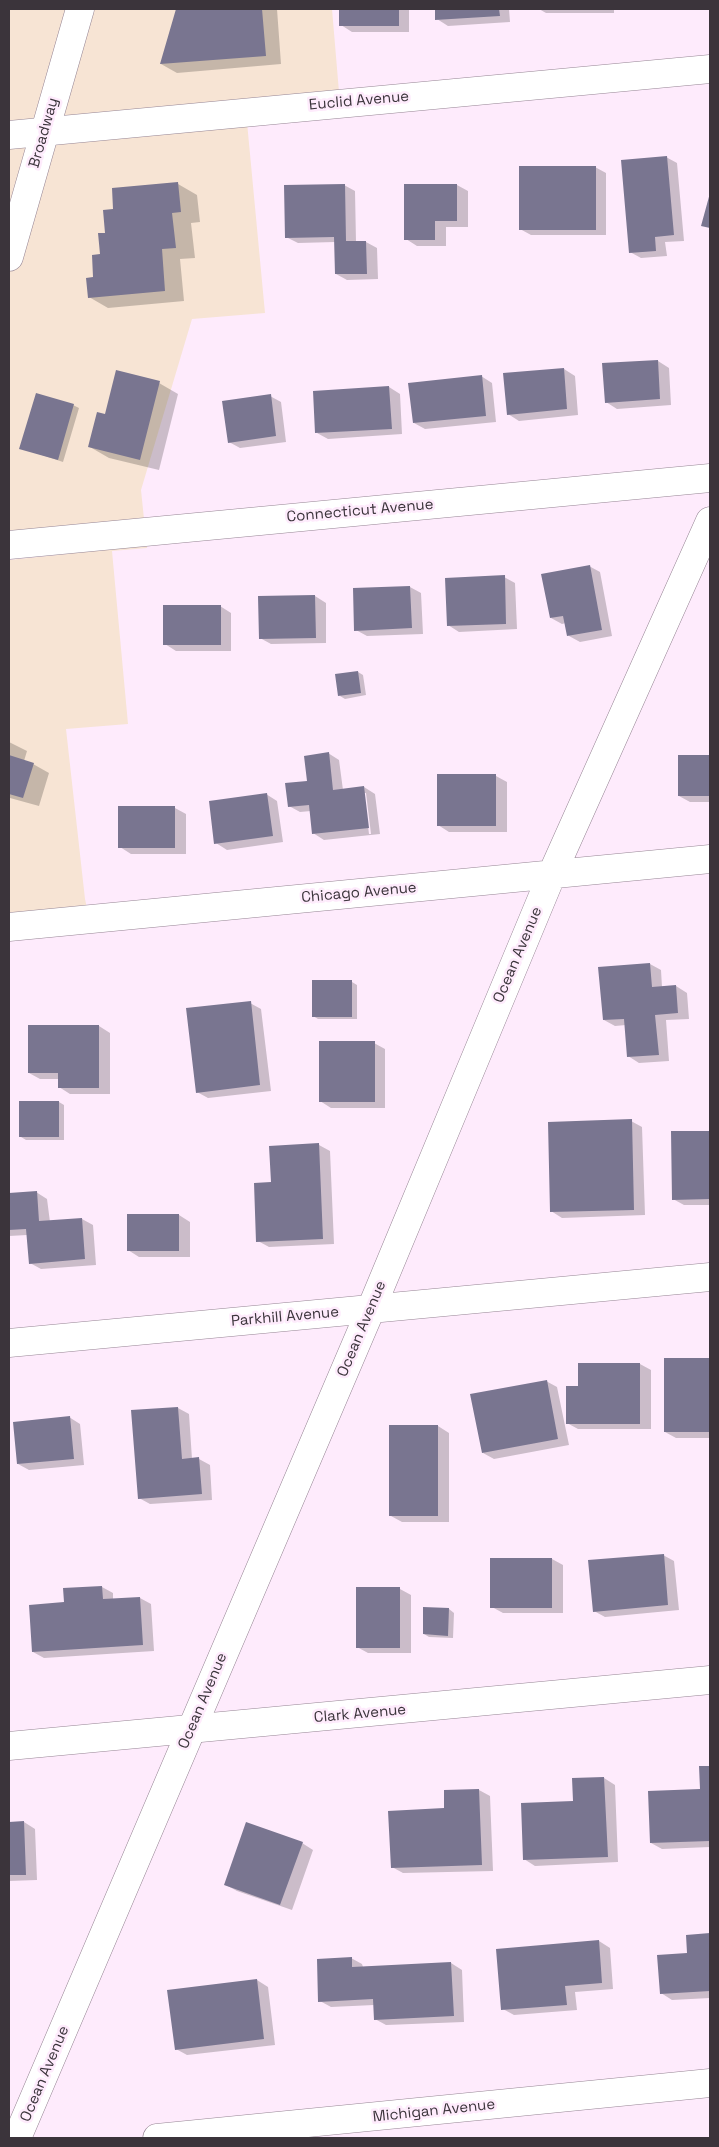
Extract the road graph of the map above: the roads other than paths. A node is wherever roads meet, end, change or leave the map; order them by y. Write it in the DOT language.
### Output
graph roads {
  1 [pos="80,9"];
  2 [pos="710,68"];
  3 [pos="44,132"];
  4 [pos="9,135"];
  5 [pos="9,257"];
  6 [pos="710,478"];
  7 [pos="710,521"];
  8 [pos="9,545"];
  9 [pos="710,859"];
  10 [pos="552,874"];
  11 [pos="9,927"];
  12 [pos="710,1277"];
  13 [pos="371,1309"];
  14 [pos="9,1344"];
  15 [pos="710,1680"];
  16 [pos="190,1730"];
  17 [pos="9,1746"];
  18 [pos="710,2083"];
  19 [pos="17,2138"];
  20 [pos="157,2138"];
  1 -- 3 [label="street, Broadway"];
  2 -- 3 [label="street, Euclid Avenue"];
  3 -- 4 [label="street, Euclid Avenue"];
  3 -- 5 [label="street, Broadway"];
  6 -- 8 [label="street, Connecticut Avenue"];
  7 -- 10 [label="street, Ocean Avenue"];
  9 -- 10 [label="street, Chicago Avenue"];
  10 -- 11 [label="street, Chicago Avenue"];
  10 -- 13 [label="street, Ocean Avenue"];
  12 -- 13 [label="street, Parkhill Avenue"];
  13 -- 14 [label="street, Parkhill Avenue"];
  13 -- 16 [label="street, Ocean Avenue"];
  15 -- 16 [label="street, Clark Avenue"];
  16 -- 17 [label="street, Clark Avenue"];
  16 -- 19 [label="street, Ocean Avenue"];
  18 -- 20 [label="street, Michigan Avenue"];
}
